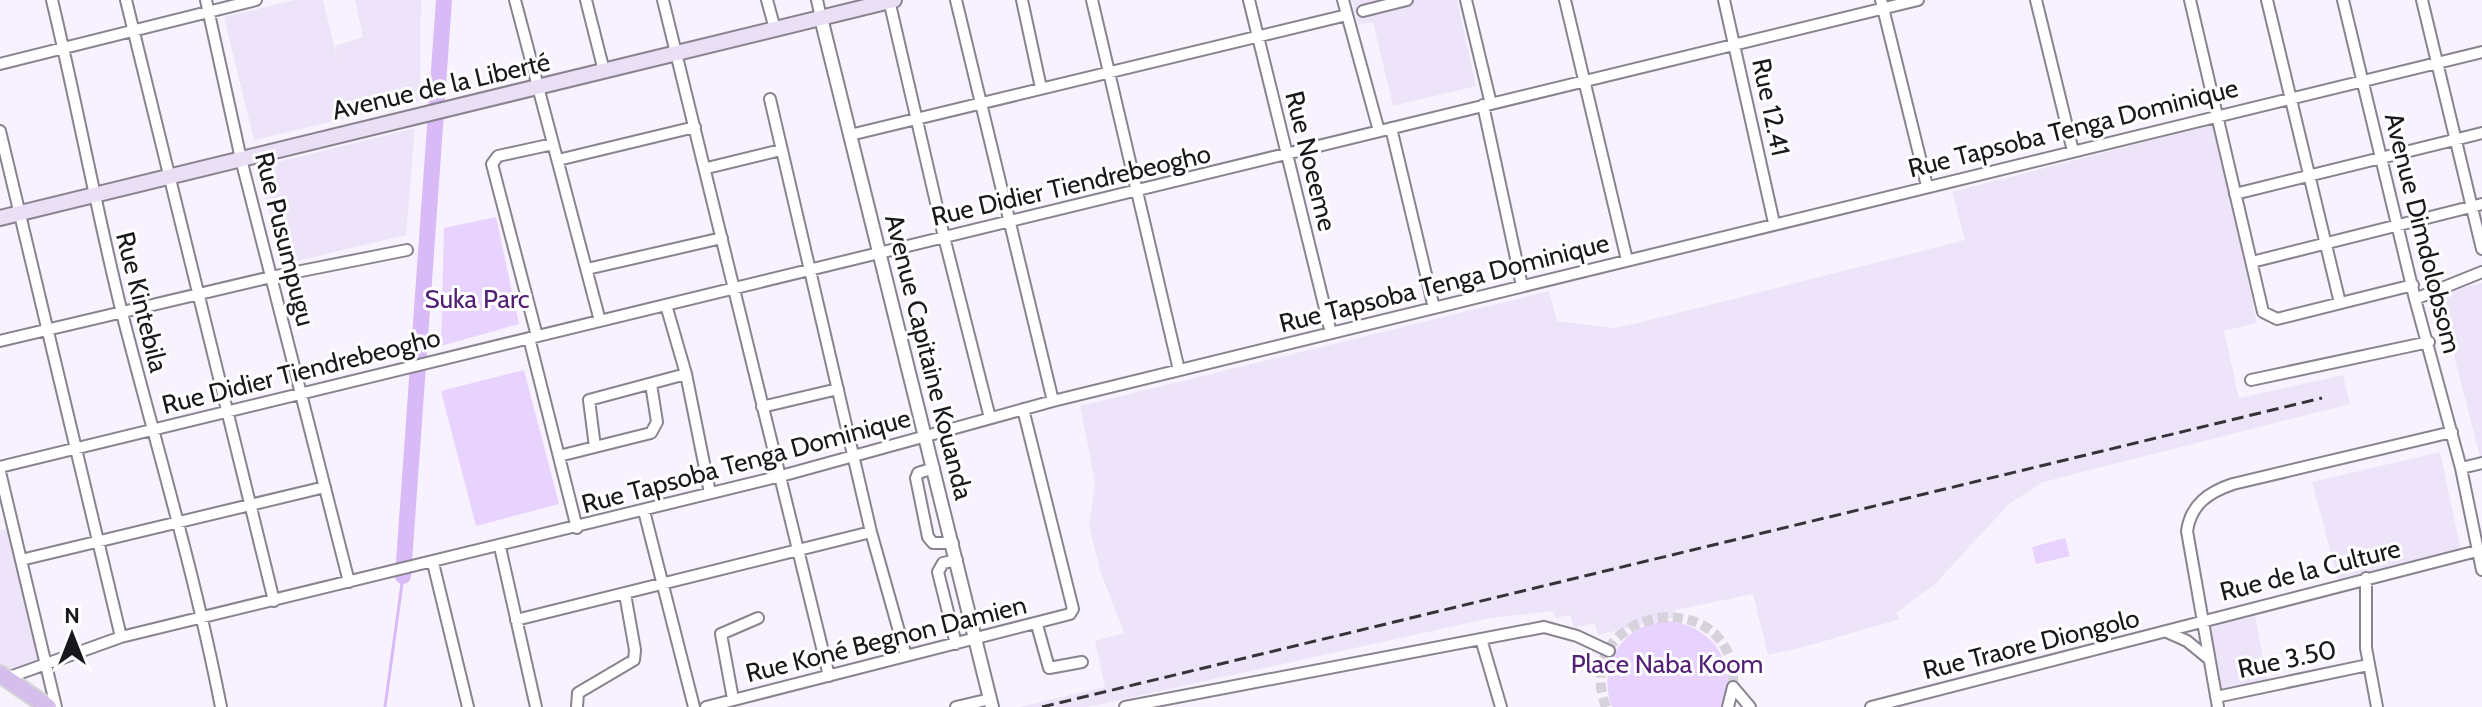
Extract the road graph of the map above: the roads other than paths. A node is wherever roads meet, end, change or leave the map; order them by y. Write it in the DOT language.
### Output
graph roads {
  1 [pos="52,0"];
  2 [pos="126,0"];
  3 [pos="206,0"];
  4 [pos="256,0"];
  5 [pos="515,0"];
  6 [pos="586,0"];
  7 [pos="663,0"];
  8 [pos="767,0"];
  9 [pos="817,0"];
  10 [pos="891,0"];
  11 [pos="956,0"];
  12 [pos="1022,0"];
  13 [pos="1092,0"];
  14 [pos="1249,0"];
  15 [pos="1343,0"];
  16 [pos="1407,0"];
  17 [pos="1466,0"];
  18 [pos="1565,0"];
  19 [pos="1724,0"];
  20 [pos="1918,0"];
  21 [pos="2036,0"];
  22 [pos="2190,0"];
  23 [pos="2267,0"];
  24 [pos="2343,0"];
  25 [pos="2422,0"];
  26 [pos="1882,5"];
  27 [pos="1363,11"];
  28 [pos="209,12"];
  29 [pos="1347,15"];
  30 [pos="821,18"];
  31 [pos="775,29"];
  32 [pos="133,30"];
  33 [pos="1259,37"];
  34 [pos="1735,45"];
  35 [pos="64,48"];
  36 [pos="2482,52"];
  37 [pos="676,54"];
  38 [pos="2436,62"];
  39 [pos="0,64"];
  40 [pos="604,71"];
  41 [pos="1111,73"];
  42 [pos="2362,80"];
  43 [pos="1584,82"];
  44 [pos="537,87"];
  45 [pos="1041,88"];
  46 [pos="2291,97"];
  47 [pos="770,99"];
  48 [pos="984,104"];
  49 [pos="1487,104"];
  50 [pos="2219,115"];
  51 [pos="916,119"];
  52 [pos="695,127"];
  53 [pos="1385,129"];
  54 [pos="0,131"];
  55 [pos="2482,133"];
  56 [pos="850,135"];
  57 [pos="2454,140"];
  58 [pos="553,144"];
  59 [pos="781,150"];
  60 [pos="2073,151"];
  61 [pos="1287,156"];
  62 [pos="241,159"];
  63 [pos="2380,159"];
  64 [pos="558,160"];
  65 [pos="707,168"];
  66 [pos="168,176"];
  67 [pos="2308,178"];
  68 [pos="1927,186"];
  69 [pos="1137,191"];
  70 [pos="92,194"];
  71 [pos="2235,194"];
  72 [pos="2478,205"];
  73 [pos="20,213"];
  74 [pos="0,218"];
  75 [pos="1008,221"];
  76 [pos="1774,223"];
  77 [pos="2398,224"];
  78 [pos="944,237"];
  79 [pos="722,238"];
  80 [pos="2326,243"];
  81 [pos="2482,249"];
  82 [pos="407,250"];
  83 [pos="881,253"];
  84 [pos="1627,260"];
  85 [pos="2252,262"];
  86 [pos="587,269"];
  87 [pos="811,271"];
  88 [pos="2482,272"];
  89 [pos="271,277"];
  90 [pos="2413,285"];
  91 [pos="1522,286"];
  92 [pos="734,288"];
  93 [pos="199,294"];
  94 [pos="2415,299"];
  95 [pos="2340,303"];
  96 [pos="666,305"];
  97 [pos="1434,308"];
  98 [pos="122,312"];
  99 [pos="600,321"];
  100 [pos="46,331"];
  101 [pos="1331,333"];
  102 [pos="533,337"];
  103 [pos="0,341"];
  104 [pos="2429,342"];
  105 [pos="1179,370"];
  106 [pos="686,374"];
  107 [pos="2251,380"];
  108 [pos="651,384"];
  109 [pos="838,389"];
  110 [pos="302,392"];
  111 [pos="1053,401"];
  112 [pos="762,407"];
  113 [pos="1023,409"];
  114 [pos="229,412"];
  115 [pos="990,418"];
  116 [pos="152,430"];
  117 [pos="2452,432"];
  118 [pos="926,436"];
  119 [pos="595,447"];
  120 [pos="75,449"];
  121 [pos="559,456"];
  122 [pos="855,457"];
  123 [pos="2482,463"];
  124 [pos="934,468"];
  125 [pos="2461,468"];
  126 [pos="0,470"];
  127 [pos="781,476"];
  128 [pos="325,487"];
  129 [pos="710,493"];
  130 [pos="250,506"];
  131 [pos="644,511"];
  132 [pos="180,521"];
  133 [pos="6,524"];
  134 [pos="577,528"];
  135 [pos="871,532"];
  136 [pos="97,540"];
  137 [pos="953,543"];
  138 [pos="500,547"];
  139 [pos="799,549"];
  140 [pos="2477,551"];
  141 [pos="21,560"];
  142 [pos="957,560"];
  143 [pos="433,563"];
  144 [pos="2482,570"];
  145 [pos="2366,578"];
  146 [pos="349,582"];
  147 [pos="663,584"];
  148 [pos="625,594"];
  149 [pos="274,601"];
  150 [pos="204,618"];
  151 [pos="758,618"];
  152 [pos="2201,619"];
  153 [pos="516,620"];
  154 [pos="1037,625"];
  155 [pos="2167,632"];
  156 [pos="121,637"];
  157 [pos="977,639"];
  158 [pos="1481,639"];
  159 [pos="956,644"];
  160 [pos="1609,651"];
  161 [pos="906,656"];
  162 [pos="2210,660"];
  163 [pos="46,662"];
  164 [pos="1082,662"];
  165 [pos="2368,665"];
  166 [pos="3,676"];
  167 [pos="829,676"];
  168 [pos="733,699"];
  169 [pos="2217,702"];
  170 [pos="991,703"];
  171 [pos="48,707"];
  172 [pos="56,707"];
  173 [pos="221,707"];
  174 [pos="468,707"];
  175 [pos="536,707"];
  176 [pos="577,707"];
  177 [pos="694,707"];
  178 [pos="706,707"];
  179 [pos="956,707"];
  180 [pos="1125,707"];
  181 [pos="1501,707"];
  182 [pos="1728,707"];
  183 [pos="1750,707"];
  184 [pos="1871,707"];
  185 [pos="2377,707"];
  1 -- 35 [label="street, Rue Kintebila"];
  2 -- 32 [label="street"];
  3 -- 28 [label="street, Rue Pusumpugu"];
  4 -- 28 [label="street"];
  5 -- 44 [label="street"];
  6 -- 40 [label="street"];
  7 -- 37 [label="street"];
  8 -- 31 [label="street"];
  9 -- 30 [label="street"];
  10 -- 30 [label="main road, Avenue de la Liberté"];
  10 -- 51 [label="street"];
  11 -- 48 [label="street"];
  12 -- 45 [label="street"];
  13 -- 41 [label="street"];
  14 -- 33 [label="street, Rue Noeeme"];
  15 -- 29 [label="street"];
  16 -- 27 [label="street"];
  17 -- 49 [label="street"];
  18 -- 43 [label="street"];
  19 -- 34 [label="street, Rue 12.41"];
  20 -- 26 [label="street, Rue Didier Tiendrebeogho"];
  21 -- 60 [label="street"];
  22 -- 50 [label="street"];
  23 -- 46 [label="street"];
  24 -- 42 [label="street, Avenue Dimdolobsom"];
  25 -- 38 [label="street"];
  26 -- 34 [label="street, Rue Didier Tiendrebeogho"];
  26 -- 68 [label="street"];
  28 -- 32 [label="street"];
  28 -- 62 [label="street, Rue Pusumpugu"];
  29 -- 33 [label="street"];
  29 -- 53 [label="street"];
  30 -- 31 [label="main road, Avenue de la Liberté"];
  30 -- 56 [label="street, Avenue Capitaine Kouanda"];
  31 -- 37 [label="main road, Avenue de la Liberté"];
  32 -- 35 [label="street"];
  32 -- 66 [label="street"];
  33 -- 41 [label="street"];
  33 -- 61 [label="street, Rue Noeeme"];
  34 -- 43 [label="street, Rue Didier Tiendrebeogho"];
  34 -- 76 [label="street, Rue 12.41"];
  35 -- 39 [label="street"];
  35 -- 70 [label="street, Rue Kintebila"];
  36 -- 38 [label="street, Rue Tapsoba Tenga Dominique"];
  37 -- 40 [label="main road, Avenue de la Liberté"];
  37 -- 52 [label="street"];
  38 -- 42 [label="street, Rue Tapsoba Tenga Dominique"];
  38 -- 57 [label="street"];
  40 -- 44 [label="main road, Avenue de la Liberté"];
  41 -- 45 [label="street"];
  41 -- 69 [label="street"];
  42 -- 46 [label="street, Rue Tapsoba Tenga Dominique"];
  42 -- 63 [label="street, Avenue Dimdolobsom"];
  43 -- 49 [label="street, Rue Didier Tiendrebeogho"];
  43 -- 84 [label="street"];
  44 -- 58 [label="street"];
  44 -- 62 [label="main road, Avenue de la Liberté"];
  45 -- 48 [label="street"];
  46 -- 50 [label="street, Rue Tapsoba Tenga Dominique"];
  46 -- 67 [label="street"];
  47 -- 59 [label="street"];
  48 -- 51 [label="street"];
  48 -- 75 [label="street"];
  49 -- 53 [label="street, Rue Didier Tiendrebeogho"];
  49 -- 91 [label="street"];
  50 -- 60 [label="street, Rue Tapsoba Tenga Dominique"];
  50 -- 71 [label="street"];
  51 -- 56 [label="street"];
  51 -- 78 [label="street"];
  52 -- 64 [label="street"];
  52 -- 65 [label="street"];
  53 -- 61 [label="street, Rue Didier Tiendrebeogho"];
  53 -- 97 [label="street"];
  54 -- 73 [label="street"];
  55 -- 57 [label="street"];
  56 -- 83 [label="street, Avenue Capitaine Kouanda"];
  57 -- 63 [label="street"];
  57 -- 72 [label="street"];
  58 -- 64 [label="street"];
  58 -- 102 [label="street"];
  59 -- 65 [label="street"];
  59 -- 87 [label="street"];
  60 -- 68 [label="street, Rue Tapsoba Tenga Dominique"];
  61 -- 69 [label="street, Rue Didier Tiendrebeogho"];
  61 -- 101 [label="street, Rue Noeeme"];
  62 -- 66 [label="main road, Avenue de la Liberté"];
  62 -- 89 [label="street, Rue Pusumpugu"];
  63 -- 67 [label="street"];
  63 -- 77 [label="street, Avenue Dimdolobsom"];
  64 -- 86 [label="street"];
  65 -- 79 [label="street"];
  66 -- 70 [label="main road, Avenue de la Liberté"];
  66 -- 93 [label="street"];
  67 -- 71 [label="street"];
  67 -- 80 [label="street"];
  68 -- 76 [label="street, Rue Tapsoba Tenga Dominique"];
  69 -- 75 [label="street, Rue Didier Tiendrebeogho"];
  69 -- 105 [label="street"];
  70 -- 73 [label="main road, Avenue de la Liberté"];
  70 -- 98 [label="street, Rue Kintebila"];
  71 -- 85 [label="street"];
  72 -- 77 [label="street"];
  72 -- 81 [label="street"];
  73 -- 74 [label="main road, Avenue de la Liberté"];
  73 -- 100 [label="street"];
  75 -- 78 [label="street, Rue Didier Tiendrebeogho"];
  75 -- 111 [label="street"];
  76 -- 84 [label="street, Rue Tapsoba Tenga Dominique"];
  77 -- 80 [label="street"];
  77 -- 90 [label="street, Avenue Dimdolobsom"];
  78 -- 83 [label="street, Rue Didier Tiendrebeogho"];
  78 -- 115 [label="street"];
  79 -- 86 [label="street"];
  79 -- 92 [label="street"];
  80 -- 85 [label="street"];
  80 -- 95 [label="street"];
  82 -- 89 [label="street"];
  83 -- 87 [label="street, Rue Didier Tiendrebeogho"];
  83 -- 118 [label="street, Avenue Capitaine Kouanda"];
  84 -- 91 [label="street, Rue Tapsoba Tenga Dominique"];
  85 -- 95 [label="street"];
  86 -- 99 [label="street"];
  87 -- 92 [label="street, Rue Didier Tiendrebeogho"];
  87 -- 109 [label="street"];
  88 -- 94 [label="street"];
  89 -- 93 [label="street"];
  89 -- 110 [label="street, Rue Pusumpugu"];
  90 -- 94 [label="street, Avenue Dimdolobsom"];
  90 -- 95 [label="street"];
  91 -- 97 [label="street, Rue Tapsoba Tenga Dominique"];
  92 -- 96 [label="street, Rue Didier Tiendrebeogho"];
  92 -- 112 [label="street"];
  93 -- 98 [label="street"];
  93 -- 114 [label="street"];
  94 -- 104 [label="street, Avenue Dimdolobsom"];
  96 -- 99 [label="street, Rue Didier Tiendrebeogho"];
  96 -- 106 [label="street"];
  97 -- 101 [label="street, Rue Tapsoba Tenga Dominique"];
  98 -- 100 [label="street"];
  98 -- 116 [label="street, Rue Kintebila"];
  99 -- 102 [label="street, Rue Didier Tiendrebeogho"];
  100 -- 103 [label="street"];
  100 -- 120 [label="street"];
  101 -- 105 [label="street, Rue Tapsoba Tenga Dominique"];
  102 -- 110 [label="street, Rue Didier Tiendrebeogho"];
  102 -- 121 [label="street"];
  104 -- 107 [label="street"];
  104 -- 117 [label="street, Avenue Dimdolobsom"];
  105 -- 111 [label="street, Rue Tapsoba Tenga Dominique"];
  106 -- 108 [label="street"];
  106 -- 129 [label="street"];
  108 -- 119 [label="street"];
  108 -- 119 [label="street"];
  109 -- 112 [label="street"];
  109 -- 122 [label="street"];
  110 -- 114 [label="street, Rue Didier Tiendrebeogho"];
  110 -- 128 [label="street, Rue Pusumpugu"];
  111 -- 113 [label="street, Rue Tapsoba Tenga Dominique"];
  112 -- 127 [label="street"];
  113 -- 115 [label="street, Rue Tapsoba Tenga Dominique"];
  113 -- 154 [label="street, Rue Koné Begnon Damien"];
  114 -- 116 [label="street, Rue Didier Tiendrebeogho"];
  114 -- 130 [label="street"];
  115 -- 118 [label="street, Rue Tapsoba Tenga Dominique"];
  116 -- 120 [label="street, Rue Didier Tiendrebeogho"];
  116 -- 132 [label="street, Rue Kintebila"];
  117 -- 125 [label="street, Avenue Dimdolobsom"];
  117 -- 152 [label="street, Rue de la Culture"];
  118 -- 122 [label="street, Rue Tapsoba Tenga Dominique"];
  118 -- 124 [label="street, Avenue Capitaine Kouanda"];
  119 -- 121 [label="street"];
  120 -- 126 [label="street, Rue Didier Tiendrebeogho"];
  120 -- 136 [label="street"];
  121 -- 134 [label="street"];
  122 -- 127 [label="street, Rue Tapsoba Tenga Dominique"];
  122 -- 135 [label="street"];
  123 -- 125 [label="street"];
  124 -- 137 [label="street, Avenue Capitaine Kouanda"];
  124 -- 137 [label="street"];
  125 -- 140 [label="street, Avenue Dimdolobsom"];
  126 -- 133 [label="street"];
  127 -- 129 [label="street, Rue Tapsoba Tenga Dominique"];
  127 -- 139 [label="street"];
  128 -- 130 [label="street"];
  128 -- 146 [label="street, Rue Pusumpugu"];
  129 -- 131 [label="street, Rue Tapsoba Tenga Dominique"];
  130 -- 132 [label="street"];
  130 -- 149 [label="street"];
  131 -- 134 [label="street, Rue Tapsoba Tenga Dominique"];
  131 -- 147 [label="street"];
  132 -- 136 [label="street"];
  132 -- 150 [label="street, Rue Kintebila"];
  133 -- 141 [label="street"];
  134 -- 138 [label="street, Rue Tapsoba Tenga Dominique"];
  135 -- 139 [label="street"];
  135 -- 161 [label="street"];
  136 -- 141 [label="street"];
  136 -- 156 [label="street"];
  137 -- 142 [label="street, Avenue Capitaine Kouanda"];
  138 -- 143 [label="street, Rue Tapsoba Tenga Dominique"];
  138 -- 153 [label="street"];
  139 -- 147 [label="street"];
  139 -- 167 [label="street"];
  140 -- 144 [label="street, Avenue Dimdolobsom"];
  140 -- 145 [label="street, Rue de la Culture"];
  141 -- 163 [label="street"];
  142 -- 157 [label="street, Avenue Capitaine Kouanda"];
  142 -- 159 [label="street"];
  143 -- 146 [label="street, Rue Tapsoba Tenga Dominique"];
  143 -- 174 [label="street"];
  145 -- 152 [label="street, Rue de la Culture"];
  145 -- 165 [label="street"];
  146 -- 149 [label="street, Rue Tapsoba Tenga Dominique"];
  147 -- 148 [label="street"];
  147 -- 177 [label="street"];
  148 -- 153 [label="street"];
  148 -- 176 [label="street"];
  149 -- 150 [label="street, Rue Tapsoba Tenga Dominique"];
  150 -- 156 [label="street, Rue Tapsoba Tenga Dominique"];
  150 -- 173 [label="street, Rue Kintebila"];
  151 -- 168 [label="street"];
  152 -- 155 [label="street, Rue Traore Diongolo"];
  152 -- 162 [label="street"];
  153 -- 175 [label="street"];
  154 -- 157 [label="street, Rue Koné Begnon Damien"];
  154 -- 164 [label="street"];
  155 -- 162 [label="street"];
  155 -- 184 [label="street, Rue Traore Diongolo"];
  156 -- 163 [label="street, Rue Tapsoba Tenga Dominique"];
  157 -- 159 [label="street, Rue Koné Begnon Damien"];
  157 -- 170 [label="street, Avenue Capitaine Kouanda"];
  158 -- 160 [label="street"];
  158 -- 180 [label="street"];
  158 -- 181 [label="street"];
  159 -- 161 [label="street, Rue Koné Begnon Damien"];
  161 -- 167 [label="street, Rue Koné Begnon Damien"];
  162 -- 169 [label="street"];
  163 -- 166 [label="street, Rue Tapsoba Tenga Dominique"];
  163 -- 172 [label="street"];
  165 -- 169 [label="street, Rue 3.50"];
  165 -- 185 [label="street"];
  166 -- 171 [label="main road"];
  167 -- 168 [label="street, Rue Koné Begnon Damien"];
  168 -- 178 [label="street, Rue Koné Begnon Damien"];
  170 -- 179 [label="street"];
  182 -- 183 [label="street"];
}
